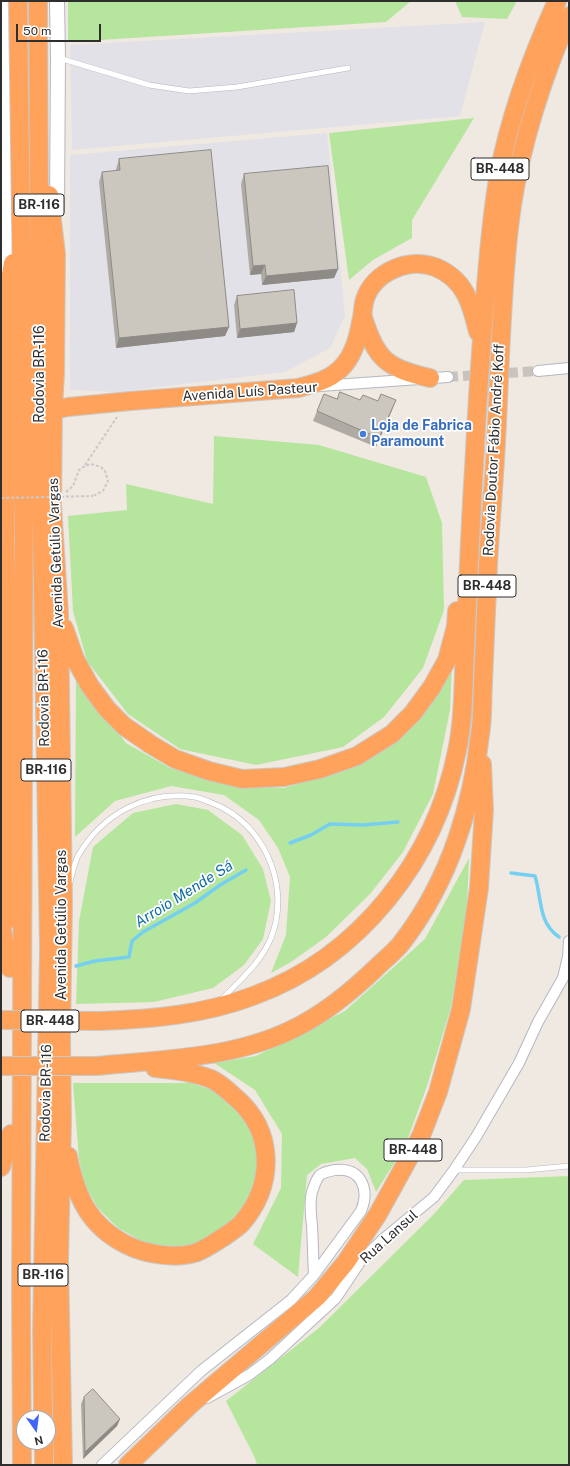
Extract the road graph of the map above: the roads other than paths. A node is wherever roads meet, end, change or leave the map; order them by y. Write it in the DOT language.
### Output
graph roads {
  1 [pos="1,1"];
  2 [pos="18,1"];
  3 [pos="38,1"];
  4 [pos="44,1"];
  5 [pos="57,1"];
  6 [pos="557,1"];
  7 [pos="569,16"];
  8 [pos="58,58"];
  9 [pos="348,68"];
  10 [pos="38,86"];
  11 [pos="39,107"];
  12 [pos="20,225"];
  13 [pos="56,254"];
  14 [pos="6,303"];
  15 [pos="362,316"];
  16 [pos="481,346"];
  17 [pos="569,368"];
  18 [pos="538,371"];
  19 [pos="448,377"];
  20 [pos="430,378"];
  21 [pos="298,388"];
  22 [pos="4,403"];
  23 [pos="53,410"];
  24 [pos="4,422"];
  25 [pos="3,543"];
  26 [pos="469,566"];
  27 [pos="59,614"];
  28 [pos="481,732"];
  29 [pos="63,902"];
  30 [pos="1,926"];
  31 [pos="569,941"];
  32 [pos="10,968"];
  33 [pos="212,1008"];
  34 [pos="1,1020"];
  35 [pos="122,1063"];
  36 [pos="1,1066"];
  37 [pos="62,1121"];
  38 [pos="45,1133"];
  39 [pos="11,1134"];
  40 [pos="569,1166"];
  41 [pos="1,1167"];
  42 [pos="454,1170"];
  43 [pos="59,1261"];
  44 [pos="314,1275"];
  45 [pos="21,1293"];
  46 [pos="190,1405"];
  47 [pos="43,1410"];
  48 [pos="44,1450"];
  49 [pos="22,1465"];
  50 [pos="44,1465"];
  51 [pos="64,1465"];
  52 [pos="102,1465"];
  53 [pos="128,1465"];
  1 -- 14 [label="main road, Rodovia BR-116"];
  2 -- 12 [label="highway, Rodovia BR-116 / BR-116"];
  3 -- 10 [label="highway, Rodovia BR-116 / BR-116"];
  4 -- 10 [label="highway, BR-116"];
  5 -- 8 [label="main road"];
  6 -- 16 [label="highway, Rodovia Doutor Fábio André Koff / BR-448"];
  7 -- 28 [label="highway, Rodovia Doutor Fábio André Koff / BR-448"];
  8 -- 9 [label="lane"];
  8 -- 13 [label="main road"];
  10 -- 11 [label="highway, Rodovia BR-116 / BR-116"];
  11 -- 13 [label="highway, BR-116"];
  11 -- 38 [label="highway, Rodovia BR-116 / BR-116"];
  12 -- 14 [label="highway, BR-116"];
  12 -- 45 [label="highway, Rodovia BR-116 / BR-116"];
  13 -- 23 [label="highway, Avenida Getúlio Vargas"];
  14 -- 22 [label="highway, Rodovia BR-116"];
  15 -- 16 [label="highway"];
  15 -- 20 [label="highway"];
  15 -- 21 [label="highway"];
  16 -- 26 [label="highway, Rodovia Doutor Fábio André Koff / BR-448"];
  17 -- 18 [label="street"];
  19 -- 20 [label="street, Avenida Luís Pasteur"];
  20 -- 21 [label="street, Avenida Luís Pasteur"];
  21 -- 23 [label="highway, Avenida Luís Pasteur"];
  22 -- 24 [label="highway, Rodovia BR-116"];
  23 -- 27 [label="highway, Avenida Getúlio Vargas"];
  24 -- 25 [label="highway, Rodovia BR-116"];
  25 -- 32 [label="highway, Rodovia BR-116"];
  26 -- 27 [label="highway"];
  26 -- 33 [label="highway, Rodovia Doutor Fábio André Koff / BR-448"];
  27 -- 29 [label="highway, Avenida Getúlio Vargas"];
  28 -- 35 [label="highway, Rodovia Doutor Fábio André Koff / BR-448"];
  28 -- 46 [label="highway, BR-448"];
  29 -- 33 [label="lane"];
  29 -- 37 [label="highway, Avenida Getúlio Vargas"];
  30 -- 32 [label="highway"];
  31 -- 42 [label="street, Rua Lansul"];
  32 -- 39 [label="highway, Rodovia BR-116"];
  33 -- 34 [label="highway, Rodovia Doutor Fábio André Koff / BR-448, bridge"];
  35 -- 36 [label="highway, Rodovia Doutor Fábio André Koff / BR-448, bridge"];
  35 -- 37 [label="highway"];
  37 -- 43 [label="highway, Avenida Getúlio Vargas"];
  38 -- 43 [label="highway, BR-116"];
  38 -- 47 [label="highway, Rodovia BR-116 / BR-116"];
  39 -- 41 [label="highway"];
  39 -- 45 [label="highway, Rodovia BR-116"];
  40 -- 42 [label="lane"];
  42 -- 46 [label="street, Rua Lansul"];
  43 -- 51 [label="highway, Avenida Getúlio Vargas"];
  44 -- 44 [label="street"];
  44 -- 52 [label="street"];
  45 -- 49 [label="highway, Rodovia BR-116 / BR-116"];
  46 -- 53 [label="highway, BR-448"];
  48 -- 50 [label="highway"];
}
